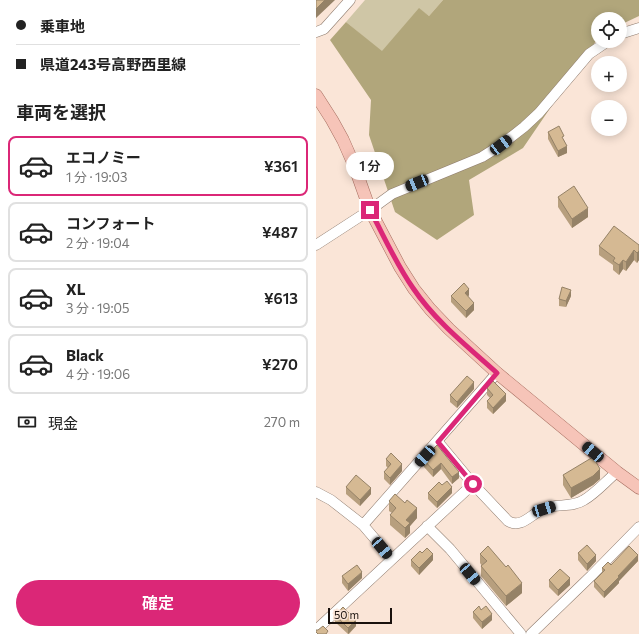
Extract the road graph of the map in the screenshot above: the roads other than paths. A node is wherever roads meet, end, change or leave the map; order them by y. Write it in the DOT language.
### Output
graph roads {
  1 [pos="350,0"];
  2 [pos="639,28"];
  3 [pos="316,32"];
  4 [pos="627,32"];
  5 [pos="598,48"];
  6 [pos="316,95"];
  7 [pos="370,210"];
  8 [pos="316,245"];
  9 [pos="497,373"];
  10 [pos="438,442"];
  11 [pos="617,472"];
  12 [pos="473,484"];
  13 [pos="639,488"];
  14 [pos="316,492"];
  15 [pos="363,525"];
  16 [pos="427,526"];
  17 [pos="639,527"];
  18 [pos="392,559"];
  19 [pos="316,630"];
  20 [pos="521,634"];
  21 [pos="531,634"];
  1 -- 3 [label="street"];
  2 -- 4 [label="street"];
  5 -- 7 [label="street"];
  6 -- 7 [label="main road"];
  7 -- 8 [label="street"];
  7 -- 9 [label="main road"];
  9 -- 10 [label="street"];
  9 -- 11 [label="main road"];
  10 -- 12 [label="street"];
  10 -- 15 [label="street"];
  11 -- 12 [label="street"];
  11 -- 13 [label="main road"];
  12 -- 16 [label="street"];
  14 -- 15 [label="street"];
  15 -- 18 [label="street"];
  16 -- 18 [label="street"];
  16 -- 20 [label="street"];
  17 -- 21 [label="street"];
  18 -- 19 [label="street"];
}
